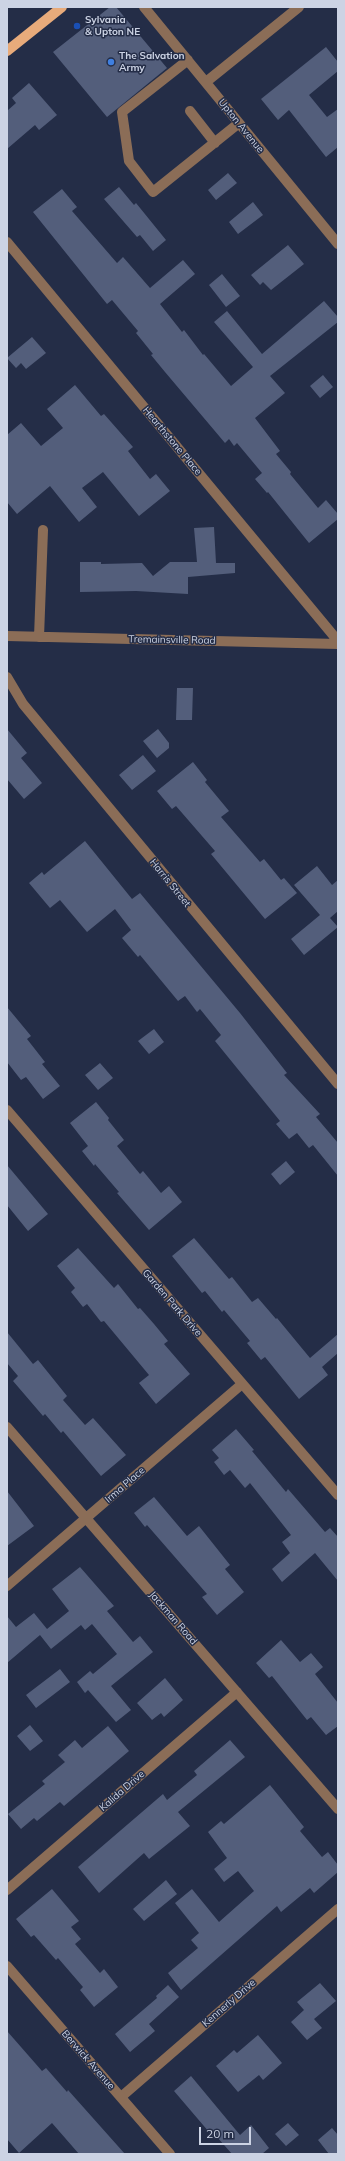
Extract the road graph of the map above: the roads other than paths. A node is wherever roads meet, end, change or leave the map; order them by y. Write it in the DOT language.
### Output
graph roads {
  1 [pos="62,7"];
  2 [pos="144,7"];
  3 [pos="299,7"];
  4 [pos="8,49"];
  5 [pos="188,60"];
  6 [pos="206,82"];
  7 [pos="190,111"];
  8 [pos="239,123"];
  9 [pos="215,143"];
  10 [pos="7,242"];
  11 [pos="338,244"];
  12 [pos="43,530"];
  13 [pos="7,636"];
  14 [pos="39,637"];
  15 [pos="338,641"];
  16 [pos="338,644"];
  17 [pos="7,677"];
  18 [pos="338,1084"];
  19 [pos="7,1110"];
  20 [pos="242,1384"];
  21 [pos="7,1427"];
  22 [pos="338,1495"];
  23 [pos="86,1518"];
  24 [pos="7,1586"];
  25 [pos="237,1692"];
  26 [pos="338,1809"];
  27 [pos="7,1890"];
  28 [pos="338,1909"];
  29 [pos="7,1966"];
  30 [pos="120,2097"];
  31 [pos="170,2154"];
  1 -- 4 [label="main road"];
  2 -- 5 [label="street, Upton Avenue"];
  3 -- 6 [label="street"];
  5 -- 6 [label="street, Upton Avenue"];
  5 -- 9 [label="street"];
  6 -- 8 [label="street, Upton Avenue"];
  7 -- 9 [label="street"];
  8 -- 9 [label="street"];
  8 -- 11 [label="street, Upton Avenue"];
  10 -- 15 [label="street, Hearthstone Place"];
  12 -- 14 [label="street"];
  13 -- 14 [label="street, Tremainsville Road"];
  14 -- 16 [label="street, Tremainsville Road"];
  17 -- 18 [label="street, Harris Street"];
  19 -- 20 [label="street, Garden Park Drive"];
  20 -- 22 [label="street, Garden Park Drive"];
  20 -- 23 [label="street, Irma Place"];
  21 -- 23 [label="street, Jackman Road"];
  23 -- 24 [label="street, Irma Place"];
  23 -- 25 [label="street, Jackman Road"];
  25 -- 26 [label="street, Jackman Road"];
  25 -- 27 [label="street, Kalida Drive"];
  28 -- 30 [label="street, Kennerly Drive"];
  29 -- 30 [label="street, Berwick Avenue"];
  30 -- 31 [label="street, Berwick Avenue"];
}
